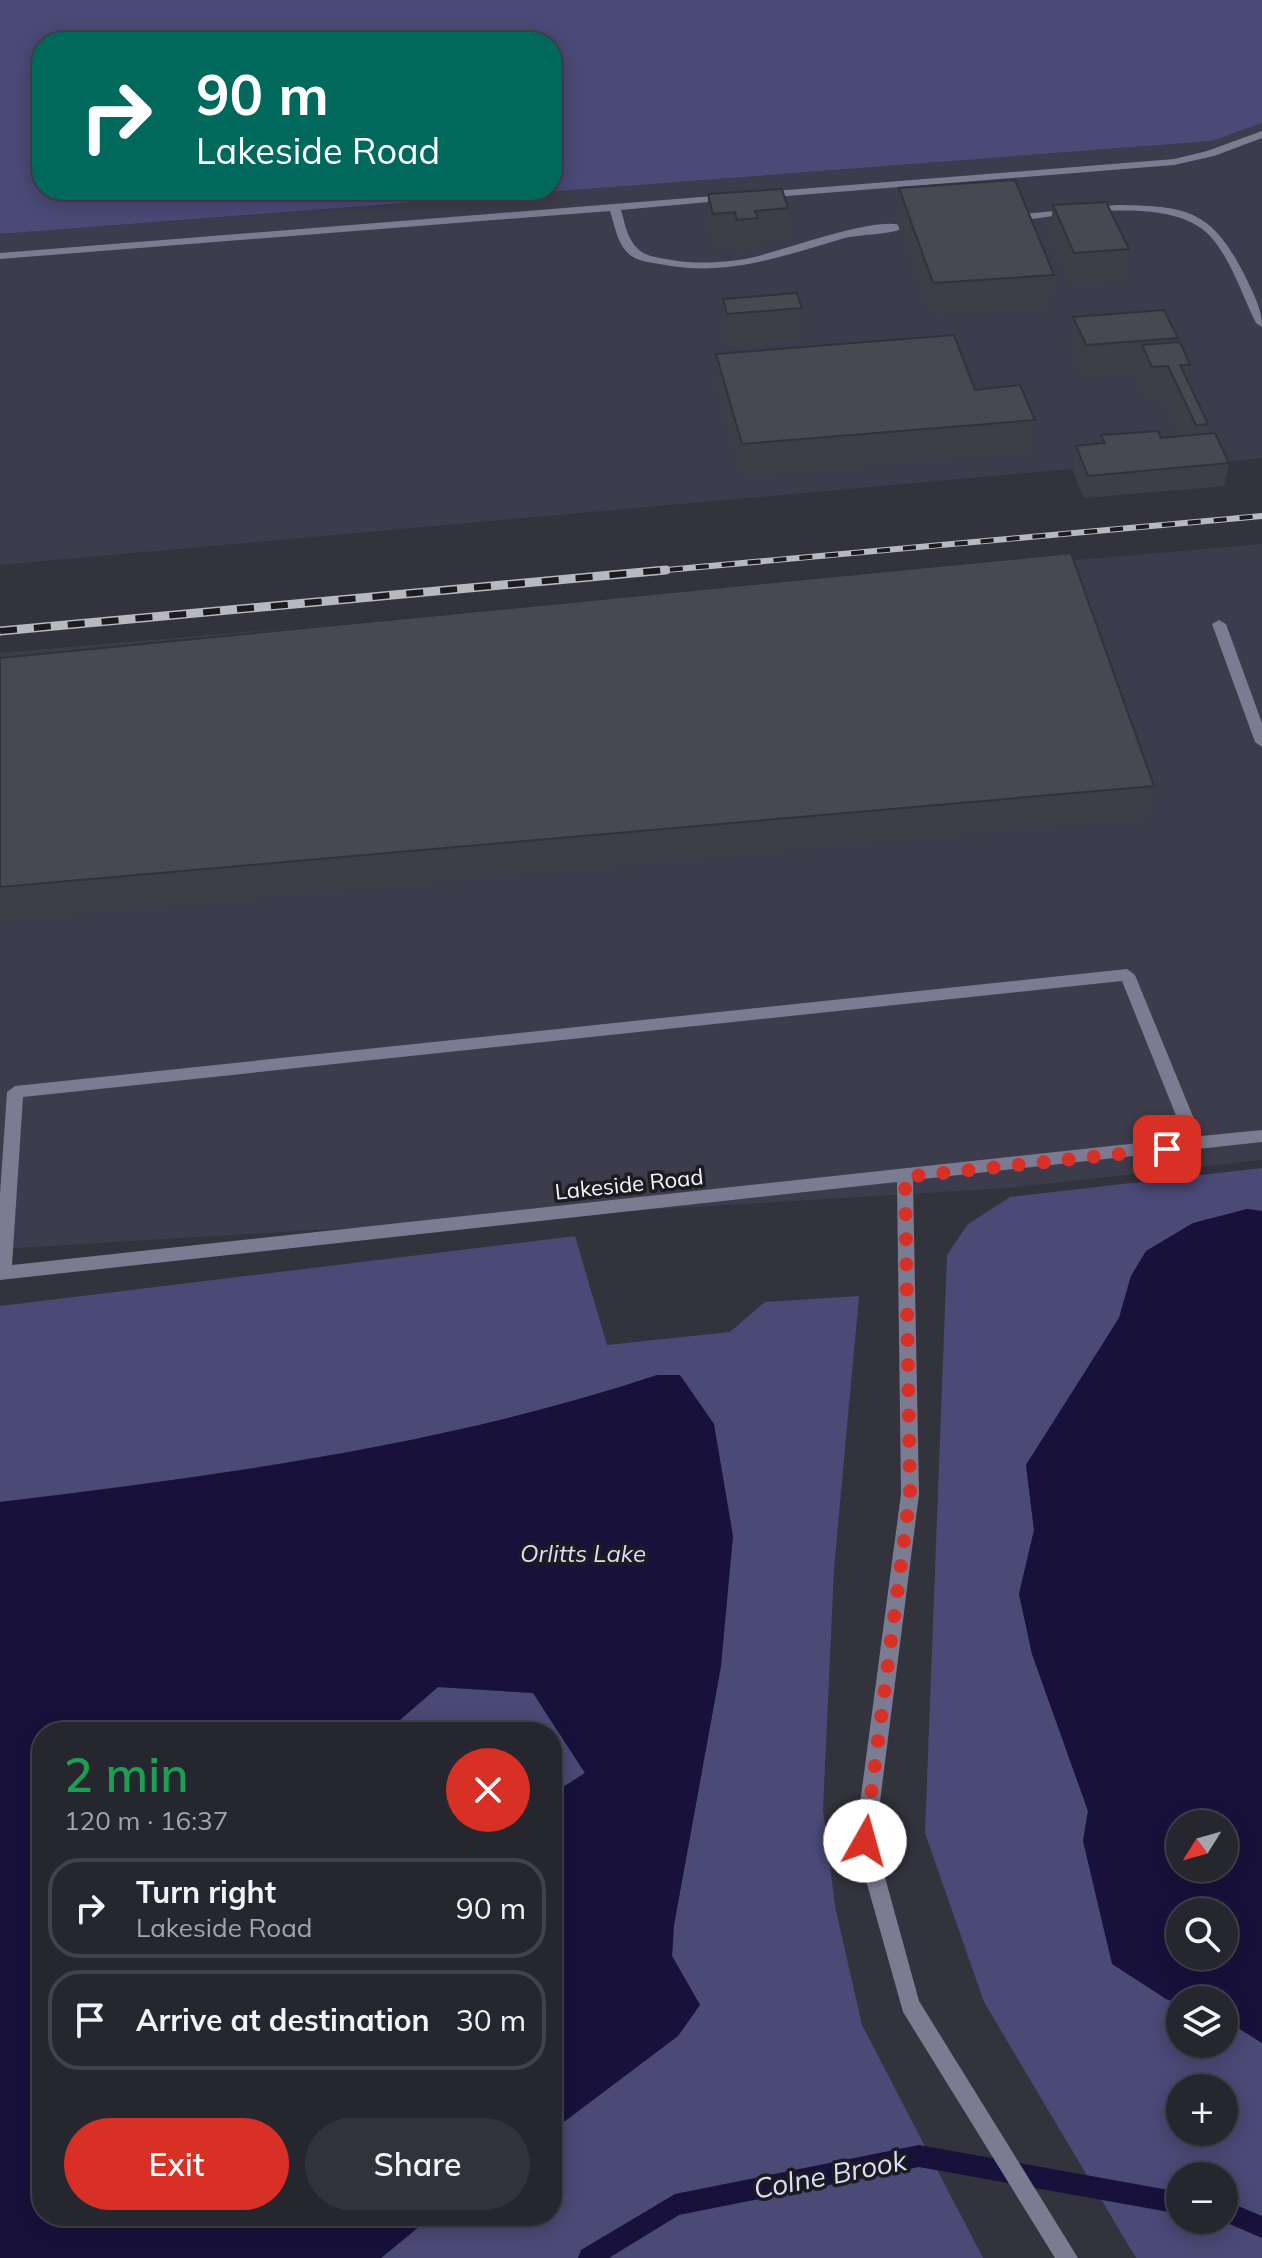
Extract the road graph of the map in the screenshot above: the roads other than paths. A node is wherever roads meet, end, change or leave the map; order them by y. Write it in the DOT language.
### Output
graph roads {
  1 [pos="1262,134"];
  2 [pos="755,196"];
  3 [pos="739,197"];
  4 [pos="615,207"];
  5 [pos="1013,218"];
  6 [pos="899,227"];
  7 [pos="0,256"];
  8 [pos="1262,323"];
  9 [pos="1219,624"];
  10 [pos="1262,742"];
  11 [pos="1262,1136"];
  12 [pos="1196,1145"];
  13 [pos="905,1177"];
  14 [pos="2,1273"];
  15 [pos="1067,2258"];
  1 -- 2 [label="lane"];
  3 -- 4 [label="lane"];
  4 -- 6 [label="lane"];
  4 -- 7 [label="lane"];
  5 -- 8 [label="lane"];
  9 -- 10 [label="lane"];
  11 -- 12 [label="lane, Lakeside Road"];
  12 -- 13 [label="lane, Lakeside Road"];
  12 -- 14 [label="lane"];
  13 -- 14 [label="lane, Lakeside Road"];
  13 -- 15 [label="lane"];
}
